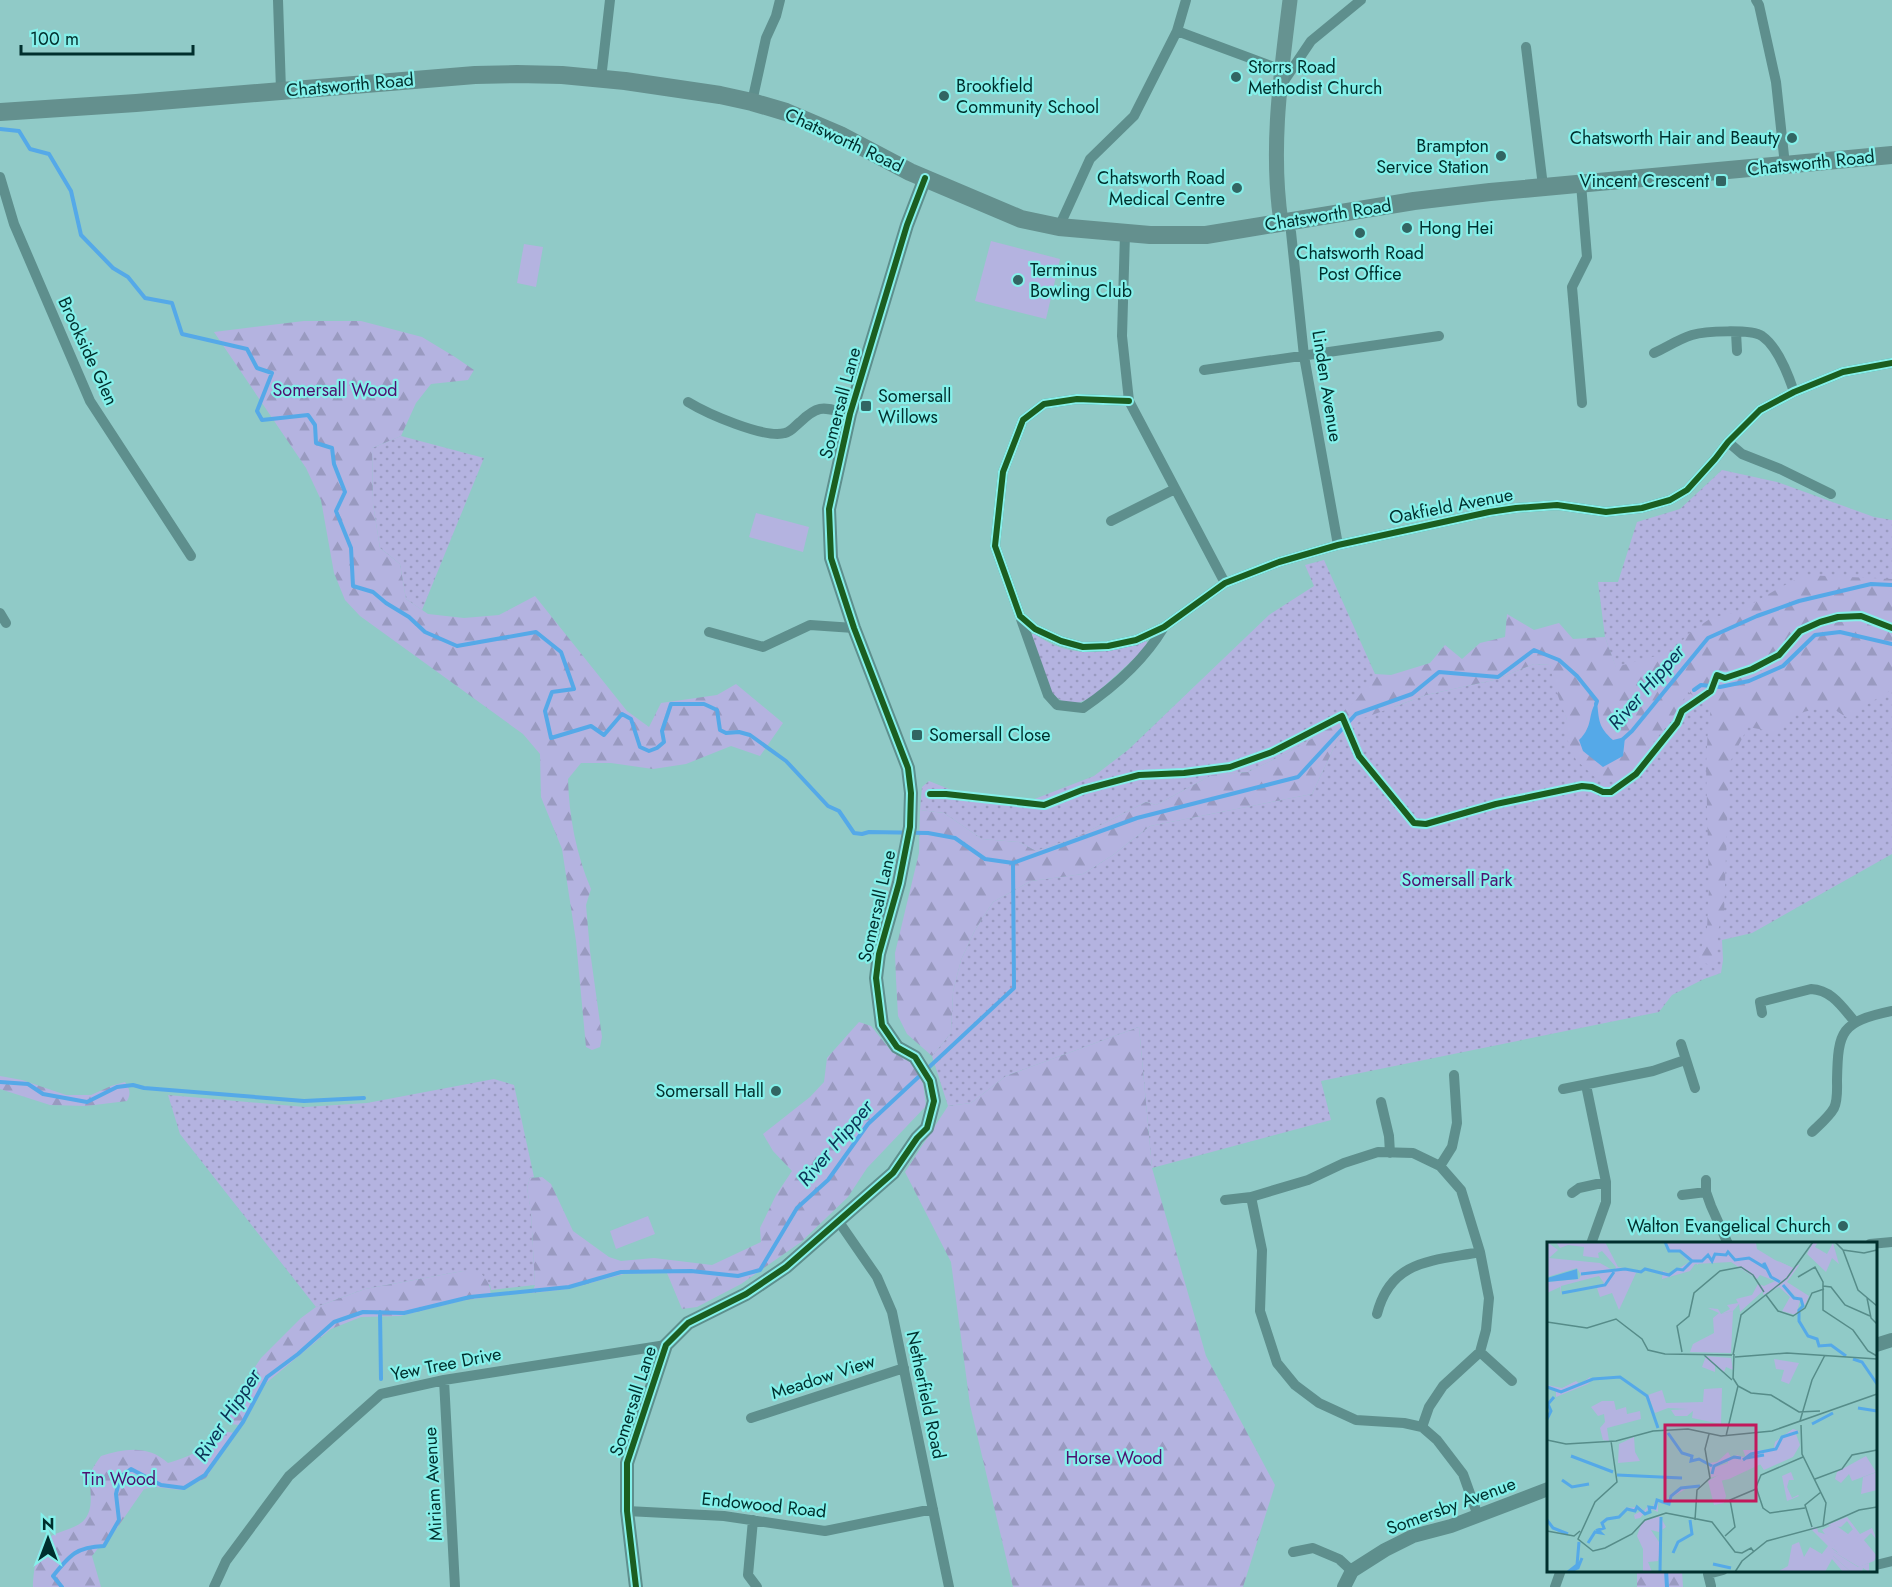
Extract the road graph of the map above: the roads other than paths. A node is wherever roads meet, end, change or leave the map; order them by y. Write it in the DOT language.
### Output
graph roads {
  1 [pos="278,0"];
  2 [pos="610,0"];
  3 [pos="780,0"];
  4 [pos="1186,0"];
  5 [pos="1290,0"];
  6 [pos="1361,0"];
  7 [pos="1756,0"];
  8 [pos="1177,31"];
  9 [pos="1526,47"];
  10 [pos="1282,70"];
  11 [pos="601,79"];
  12 [pos="1281,86"];
  13 [pos="281,90"];
  14 [pos="752,102"];
  15 [pos="0,112"];
  16 [pos="1892,155"];
  17 [pos="1785,165"];
  18 [pos="0,177"];
  19 [pos="925,178"];
  20 [pos="1581,184"];
  21 [pos="1543,186"];
  22 [pos="1059,226"];
  23 [pos="1286,227"];
  24 [pos="1125,234"];
  25 [pos="1736,332"];
  26 [pos="1439,336"];
  27 [pos="1737,351"];
  28 [pos="1654,353"];
  29 [pos="1304,356"];
  30 [pos="1892,363"];
  31 [pos="1204,370"];
  32 [pos="1794,392"];
  33 [pos="1129,401"];
  34 [pos="688,402"];
  35 [pos="1582,403"];
  36 [pos="850,414"];
  37 [pos="1728,442"];
  38 [pos="1175,489"];
  39 [pos="1831,494"];
  40 [pos="1111,521"];
  41 [pos="1338,545"];
  42 [pos="191,556"];
  43 [pos="1225,583"];
  44 [pos="1020,616"];
  45 [pos="1164,627"];
  46 [pos="854,628"];
  47 [pos="709,633"];
  48 [pos="1892,1011"];
  49 [pos="1762,1013"];
  50 [pos="1855,1022"];
  51 [pos="1681,1044"];
  52 [pos="1685,1060"];
  53 [pos="1454,1075"];
  54 [pos="1586,1085"];
  55 [pos="1695,1088"];
  56 [pos="1563,1089"];
  57 [pos="1381,1102"];
  58 [pos="1812,1132"];
  59 [pos="1390,1153"];
  60 [pos="1440,1166"];
  61 [pos="1706,1180"];
  62 [pos="1606,1182"];
  63 [pos="1707,1192"];
  64 [pos="1572,1193"];
  65 [pos="1682,1195"];
  66 [pos="1251,1197"];
  67 [pos="1224,1200"];
  68 [pos="839,1222"];
  69 [pos="1592,1242"];
  70 [pos="1727,1242"];
  71 [pos="1892,1242"];
  72 [pos="1877,1243"];
  73 [pos="1480,1252"];
  74 [pos="1377,1314"];
  75 [pos="1892,1340"];
  76 [pos="1877,1344"];
  77 [pos="666,1345"];
  78 [pos="1480,1352"];
  79 [pos="904,1368"];
  80 [pos="444,1380"];
  81 [pos="1512,1381"];
  82 [pos="751,1418"];
  83 [pos="1422,1427"];
  84 [pos="1547,1489"];
  85 [pos="933,1509"];
  86 [pos="627,1511"];
  87 [pos="1478,1516"];
  88 [pos="753,1520"];
  89 [pos="1293,1552"];
  90 [pos="1892,1561"];
  91 [pos="1877,1565"];
  92 [pos="1352,1572"];
  93 [pos="1560,1572"];
  94 [pos="1716,1572"];
  95 [pos="1711,1586"];
  96 [pos="214,1587"];
  97 [pos="455,1587"];
  98 [pos="636,1587"];
  99 [pos="757,1587"];
  100 [pos="949,1587"];
  101 [pos="1344,1587"];
  102 [pos="1555,1587"];
  1 -- 13 [label="street"];
  2 -- 11 [label="street"];
  3 -- 14 [label="street"];
  4 -- 8 [label="street"];
  5 -- 10 [label="main road"];
  6 -- 12 [label="street"];
  7 -- 17 [label="street"];
  8 -- 10 [label="street"];
  8 -- 22 [label="street"];
  9 -- 21 [label="street"];
  10 -- 12 [label="main road"];
  11 -- 13 [label="highway, Chatsworth Road"];
  11 -- 14 [label="highway, Chatsworth Road"];
  12 -- 23 [label="main road"];
  13 -- 15 [label="highway, Chatsworth Road"];
  14 -- 19 [label="highway, Chatsworth Road"];
  16 -- 17 [label="highway, Chatsworth Road"];
  17 -- 20 [label="highway, Chatsworth Road"];
  18 -- 42 [label="street, Brookside Glen"];
  19 -- 22 [label="highway, Chatsworth Road"];
  19 -- 36 [label="street, Somersall Lane"];
  20 -- 21 [label="highway, Chatsworth Road"];
  20 -- 35 [label="street"];
  21 -- 23 [label="highway, Chatsworth Road"];
  22 -- 24 [label="highway, Chatsworth Road"];
  23 -- 24 [label="highway, Chatsworth Road"];
  23 -- 29 [label="street, Linden Avenue"];
  24 -- 33 [label="street"];
  25 -- 27 [label="street"];
  25 -- 28 [label="street"];
  25 -- 32 [label="street"];
  26 -- 29 [label="street"];
  29 -- 31 [label="street"];
  29 -- 41 [label="street, Linden Avenue"];
  30 -- 32 [label="street, Oakfield Avenue"];
  32 -- 37 [label="street, Oakfield Avenue"];
  33 -- 38 [label="street"];
  33 -- 44 [label="street"];
  34 -- 36 [label="street"];
  36 -- 46 [label="street, Somersall Lane"];
  37 -- 39 [label="street"];
  37 -- 41 [label="street, Oakfield Avenue"];
  38 -- 40 [label="street"];
  38 -- 43 [label="street"];
  41 -- 43 [label="street, Oakfield Avenue"];
  43 -- 45 [label="street, Oakfield Avenue"];
  44 -- 45 [label="street"];
  44 -- 45 [label="street"];
  46 -- 47 [label="street"];
  46 -- 68 [label="street, Somersall Lane"];
  48 -- 50 [label="street"];
  49 -- 50 [label="street"];
  50 -- 58 [label="street"];
  51 -- 52 [label="street"];
  52 -- 54 [label="street"];
  52 -- 55 [label="street"];
  53 -- 60 [label="street"];
  54 -- 56 [label="street"];
  54 -- 62 [label="street"];
  57 -- 59 [label="street"];
  59 -- 60 [label="street"];
  59 -- 66 [label="street"];
  60 -- 73 [label="street"];
  61 -- 63 [label="street"];
  62 -- 64 [label="street"];
  62 -- 69 [label="street"];
  63 -- 65 [label="street"];
  63 -- 70 [label="street"];
  66 -- 67 [label="street"];
  66 -- 83 [label="street"];
  68 -- 77 [label="street, Somersall Lane"];
  68 -- 79 [label="street, Netherfield Road"];
  71 -- 72 [label="street"];
  73 -- 74 [label="street"];
  73 -- 78 [label="street"];
  75 -- 76 [label="street"];
  77 -- 80 [label="street, Yew Tree Drive"];
  77 -- 86 [label="street, Somersall Lane"];
  78 -- 81 [label="street"];
  78 -- 83 [label="street"];
  79 -- 82 [label="street, Meadow View"];
  79 -- 85 [label="street, Netherfield Road"];
  80 -- 96 [label="street, Yew Tree Drive"];
  80 -- 97 [label="street, Miriam Avenue"];
  83 -- 87 [label="street"];
  84 -- 87 [label="street, Somersby Avenue"];
  85 -- 88 [label="street, Endowood Road"];
  85 -- 100 [label="street, Netherfield Road"];
  86 -- 88 [label="street, Endowood Road"];
  86 -- 98 [label="street, Somersall Lane"];
  87 -- 92 [label="street, Somersby Avenue"];
  88 -- 99 [label="street"];
  89 -- 92 [label="street"];
  90 -- 91 [label="street"];
  92 -- 101 [label="street, Somersby Avenue"];
  93 -- 102 [label="street"];
  94 -- 95 [label="street"];
}
